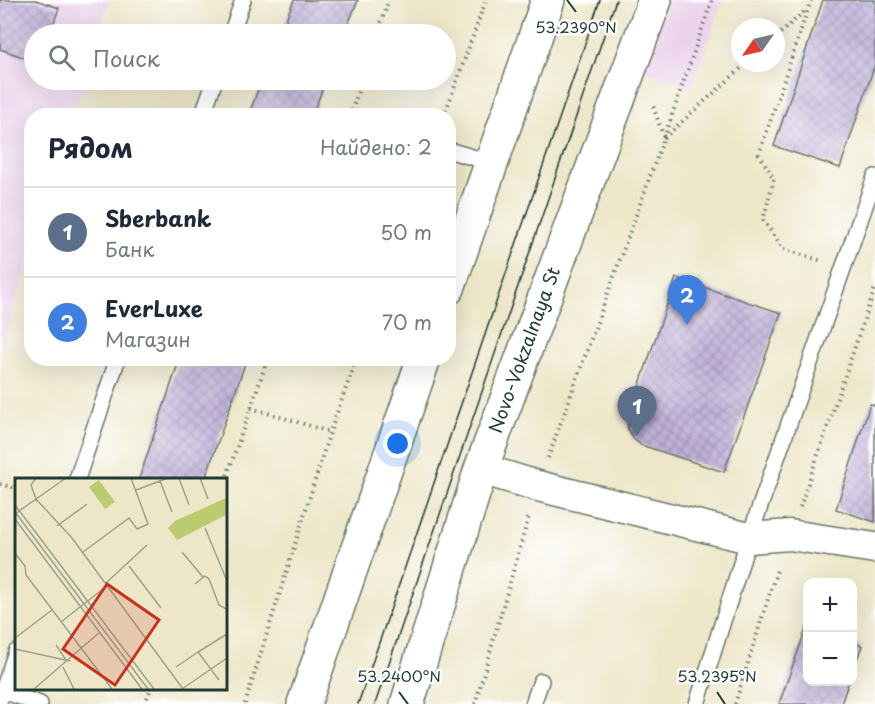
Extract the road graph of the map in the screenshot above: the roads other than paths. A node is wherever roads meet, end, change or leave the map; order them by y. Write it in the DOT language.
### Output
graph roads {
  1 [pos="243,0"];
  2 [pos="548,0"];
  3 [pos="655,0"];
  4 [pos="235,24"];
  5 [pos="211,90"];
  6 [pos="205,108"];
  7 [pos="456,152"];
  8 [pos="492,163"];
  9 [pos="875,177"];
  10 [pos="456,265"];
  11 [pos="115,366"];
  12 [pos="421,366"];
  13 [pos="481,470"];
  14 [pos="76,478"];
  15 [pos="749,538"];
  16 [pos="875,548"];
  17 [pos="15,655"];
  18 [pos="541,681"];
  19 [pos="2,695"];
  20 [pos="40,704"];
  21 [pos="304,704"];
  22 [pos="407,704"];
  23 [pos="533,704"];
  24 [pos="697,704"];
  1 -- 4 [label="lane"];
  2 -- 8 [label="main road"];
  3 -- 13 [label="main road, Novo-Vokzalnaya St"];
  5 -- 6 [label="lane"];
  7 -- 8 [label="lane"];
  8 -- 10 [label="main road"];
  9 -- 15 [label="lane"];
  11 -- 14 [label="lane"];
  12 -- 21 [label="main road"];
  13 -- 15 [label="street"];
  13 -- 22 [label="main road, Novo-Vokzalnaya St"];
  15 -- 16 [label="street"];
  15 -- 24 [label="lane"];
  17 -- 19 [label="lane"];
  18 -- 23 [label="lane"];
  19 -- 20 [label="lane"];
}
